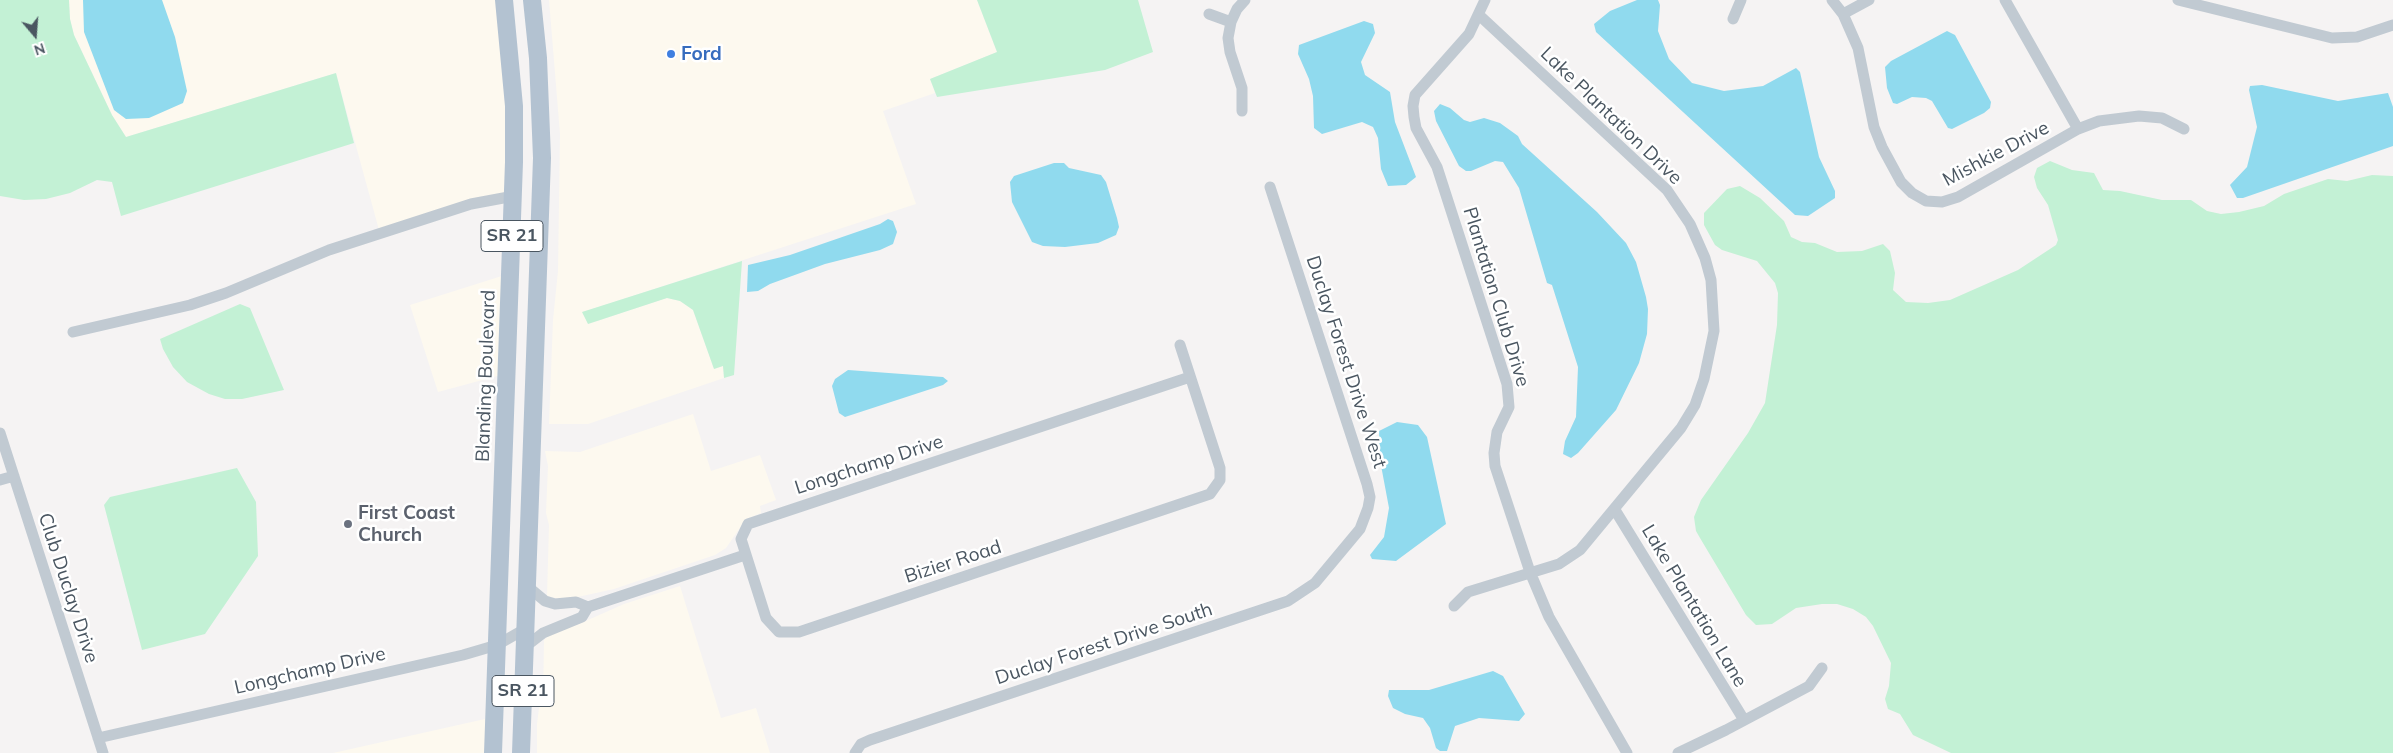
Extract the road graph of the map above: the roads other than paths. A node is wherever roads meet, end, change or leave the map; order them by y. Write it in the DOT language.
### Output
graph roads {
  1 [pos="504,0"];
  2 [pos="532,0"];
  3 [pos="1245,0"];
  4 [pos="1485,0"];
  5 [pos="1741,0"];
  6 [pos="1832,0"];
  7 [pos="1869,0"];
  8 [pos="2005,0"];
  9 [pos="2178,0"];
  10 [pos="1209,14"];
  11 [pos="1843,14"];
  12 [pos="1478,15"];
  13 [pos="1734,19"];
  14 [pos="1231,22"];
  15 [pos="2393,25"];
  16 [pos="541,105"];
  17 [pos="514,106"];
  18 [pos="1242,111"];
  19 [pos="2078,129"];
  20 [pos="2184,129"];
  21 [pos="1270,187"];
  22 [pos="514,196"];
  23 [pos="73,332"];
  24 [pos="1180,345"];
  25 [pos="508,366"];
  26 [pos="536,367"];
  27 [pos="1190,377"];
  28 [pos="0,433"];
  29 [pos="14,476"];
  30 [pos="0,480"];
  31 [pos="1615,510"];
  32 [pos="1347,545"];
  33 [pos="745,555"];
  34 [pos="1530,572"];
  35 [pos="527,586"];
  36 [pos="1454,606"];
  37 [pos="588,607"];
  38 [pos="526,629"];
  39 [pos="497,645"];
  40 [pos="525,647"];
  41 [pos="1822,668"];
  42 [pos="1744,720"];
  43 [pos="98,738"];
  44 [pos="855,752"];
  45 [pos="103,753"];
  46 [pos="493,753"];
  47 [pos="522,753"];
  48 [pos="1627,753"];
  49 [pos="1678,753"];
  1 -- 17 [label="main road, Blanding Boulevard / SR 21"];
  2 -- 16 [label="main road, SR 21"];
  3 -- 14 [label="street"];
  4 -- 12 [label="street, Plantation Club Drive"];
  5 -- 13 [label="street"];
  6 -- 11 [label="street, Mishkie Drive"];
  7 -- 11 [label="street"];
  8 -- 19 [label="street"];
  9 -- 15 [label="street"];
  10 -- 14 [label="street"];
  11 -- 19 [label="street, Mishkie Drive"];
  12 -- 31 [label="street, Lake Plantation Drive"];
  12 -- 34 [label="street, Plantation Club Drive"];
  14 -- 18 [label="street"];
  16 -- 17 [label="main road"];
  16 -- 26 [label="main road, SR 21"];
  17 -- 22 [label="main road, Blanding Boulevard / SR 21"];
  19 -- 20 [label="street, Mishkie Drive"];
  21 -- 32 [label="street, Duclay Forest Drive West"];
  22 -- 23 [label="street"];
  22 -- 25 [label="main road, Blanding Boulevard / SR 21"];
  24 -- 27 [label="street"];
  25 -- 26 [label="main road"];
  25 -- 39 [label="main road, Blanding Boulevard / SR 21"];
  26 -- 35 [label="main road, SR 21"];
  27 -- 33 [label="street, Longchamp Drive"];
  27 -- 33 [label="street, Bizier Road"];
  28 -- 29 [label="street, Club Duclay Drive"];
  29 -- 30 [label="street"];
  29 -- 43 [label="street, Club Duclay Drive"];
  31 -- 34 [label="street, Lake Plantation Drive"];
  31 -- 42 [label="street, Lake Plantation Lane"];
  32 -- 44 [label="street, Duclay Forest Drive South"];
  33 -- 37 [label="street"];
  34 -- 36 [label="street, Lake Plantation Drive"];
  34 -- 48 [label="street, Plantation Club Drive"];
  35 -- 37 [label="street"];
  35 -- 38 [label="main road, SR 21"];
  37 -- 40 [label="street"];
  38 -- 39 [label="street, Longchamp Drive"];
  38 -- 40 [label="main road, SR 21"];
  39 -- 43 [label="street, Longchamp Drive"];
  39 -- 46 [label="main road, Blanding Boulevard / SR 21"];
  40 -- 47 [label="main road, SR 21"];
  41 -- 42 [label="street"];
  42 -- 49 [label="street"];
  43 -- 45 [label="street, Club Duclay Drive"];
}
